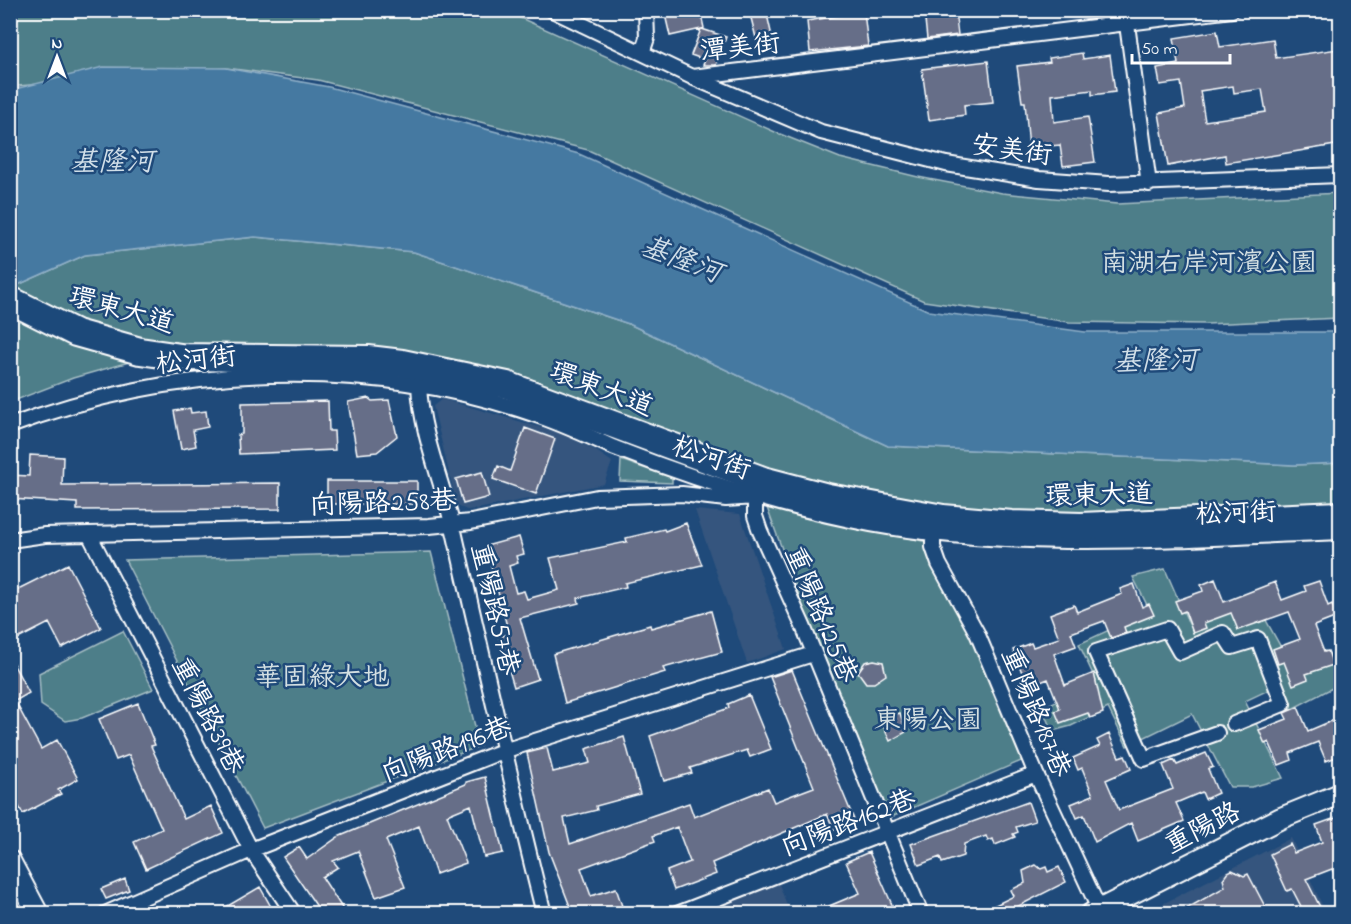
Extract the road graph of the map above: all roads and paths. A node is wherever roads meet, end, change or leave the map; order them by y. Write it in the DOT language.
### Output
graph roads {
  1 [pos="552,10"];
  2 [pos="646,10"];
  3 [pos="1232,10"];
  4 [pos="1125,16"];
  5 [pos="642,53"];
  6 [pos="692,77"];
  7 [pos="1341,175"];
  8 [pos="1149,183"];
  9 [pos="10,300"];
  10 [pos="419,385"];
  11 [pos="10,426"];
  12 [pos="755,497"];
  13 [pos="1341,514"];
  14 [pos="453,524"];
  15 [pos="1341,531"];
  16 [pos="89,534"];
  17 [pos="933,534"];
  18 [pos="10,540"];
  19 [pos="813,654"];
  20 [pos="1234,724"];
  21 [pos="1217,733"];
  22 [pos="503,751"];
  23 [pos="1036,774"];
  24 [pos="1341,794"];
  25 [pos="888,833"];
  26 [pos="251,850"];
  27 [pos="10,861"];
  28 [pos="1095,911"];
  29 [pos="38,914"];
  30 [pos="105,914"];
  31 [pos="294,914"];
  32 [pos="544,914"];
  33 [pos="677,914"];
  34 [pos="921,914"];
  1 -- 5 [label="street, 潭美街"];
  2 -- 5 [label="street"];
  3 -- 4 [label="street, 潭美街"];
  4 -- 6 [label="street, 潭美街"];
  4 -- 8 [label="street"];
  5 -- 6 [label="street, 潭美街"];
  6 -- 8 [label="street, 安美街"];
  7 -- 8 [label="street, 安美街"];
  9 -- 13 [label="highway, 環東大道"];
  10 -- 11 [label="street, 松河街"];
  10 -- 12 [label="street, 松河街"];
  10 -- 14 [label="street, 重陽路57巷"];
  12 -- 14 [label="street, 向陽路258巷"];
  12 -- 17 [label="street, 松河街"];
  12 -- 19 [label="street, 重陽路125巷"];
  14 -- 16 [label="street, 向陽路258巷"];
  14 -- 22 [label="street, 重陽路57巷"];
  15 -- 17 [label="street, 松河街"];
  16 -- 18 [label="street, 向陽路258巷"];
  16 -- 26 [label="street, 重陽路39巷"];
  17 -- 23 [label="street, 重陽路187巷"];
  19 -- 22 [label="street, 向陽路196巷"];
  19 -- 25 [label="street, 重陽路125巷"];
  20 -- 21 [label="street"];
  22 -- 26 [label="street, 向陽路196巷"];
  22 -- 32 [label="street, 重陽路57巷"];
  23 -- 25 [label="street, 向陽路162巷"];
  23 -- 28 [label="street, 重陽路187巷"];
  24 -- 28 [label="street, 重陽路"];
  25 -- 33 [label="street, 向陽路162巷"];
  25 -- 34 [label="street, 重陽路125巷"];
  26 -- 30 [label="street, 向陽路196巷"];
  26 -- 31 [label="street, 重陽路39巷"];
  27 -- 29 [label="street"];
}
